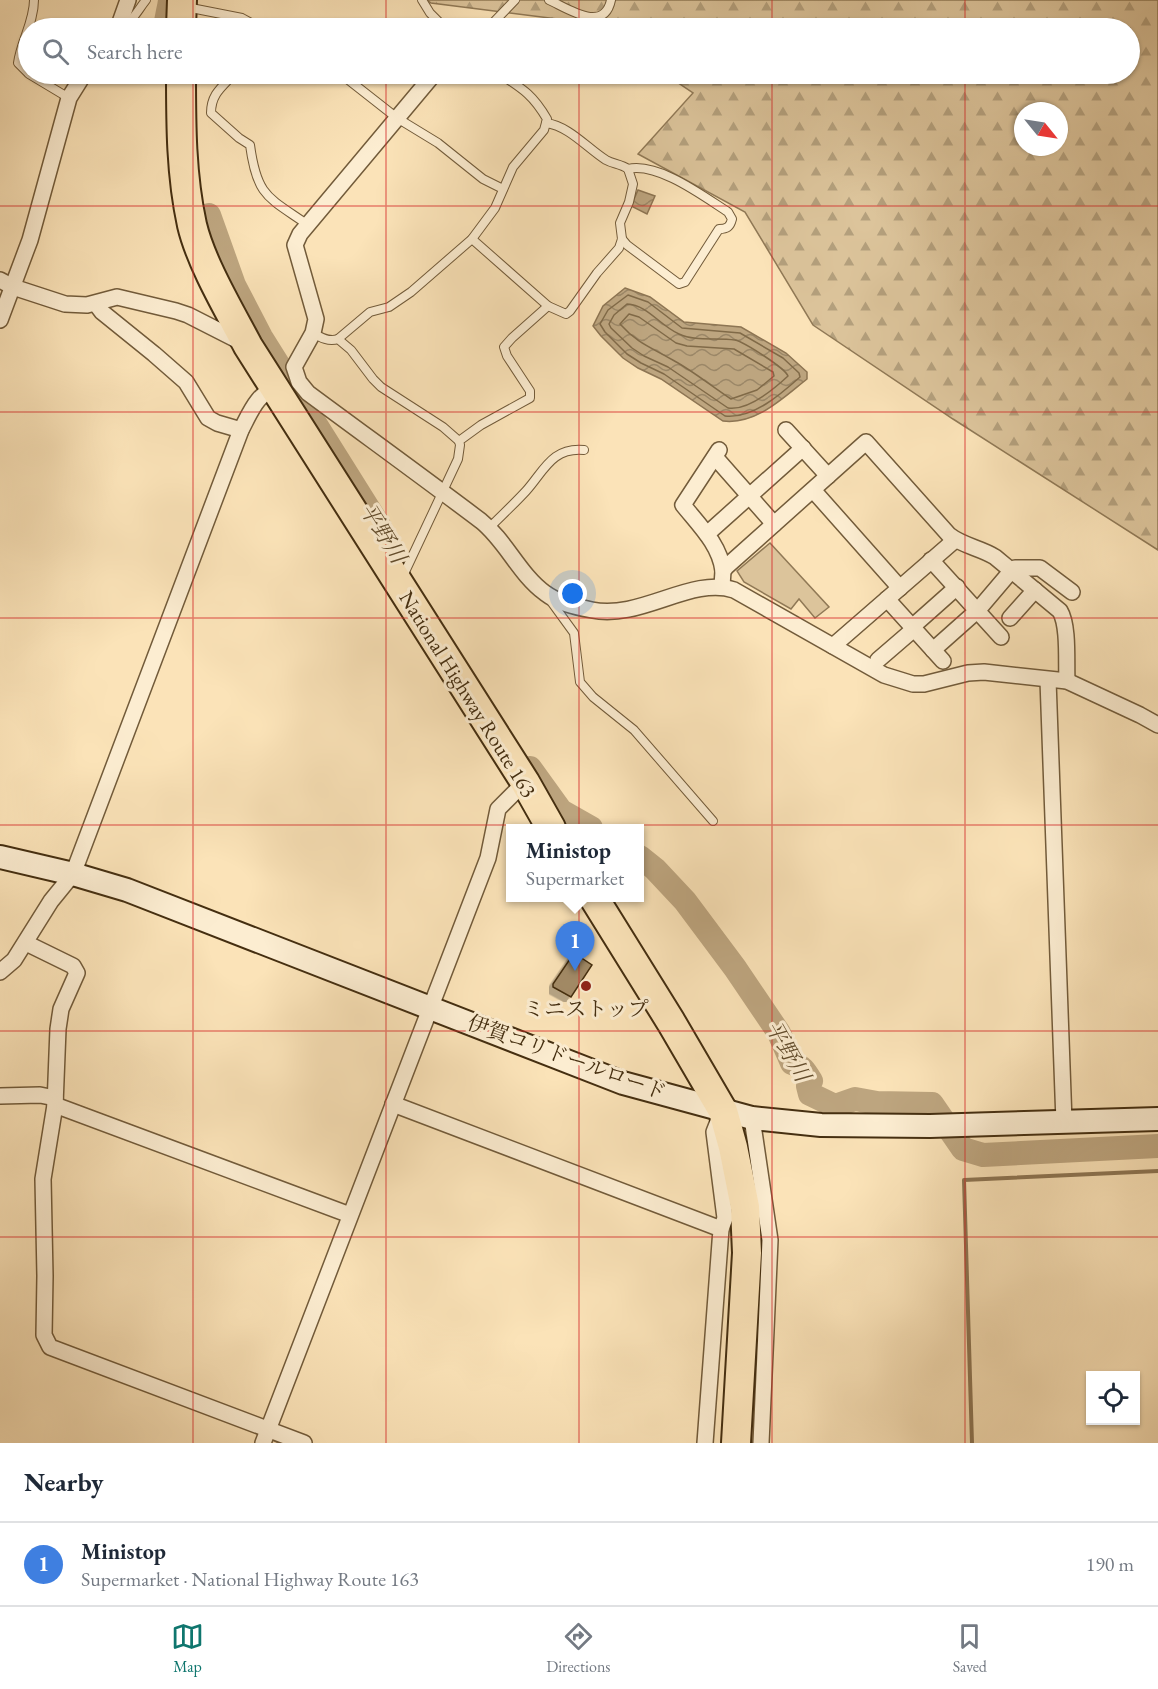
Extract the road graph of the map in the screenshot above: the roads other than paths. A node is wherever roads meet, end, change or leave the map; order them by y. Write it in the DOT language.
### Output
graph roads {
  1 [pos="34,0"];
  2 [pos="128,0"];
  3 [pos="146,0"];
  4 [pos="422,0"];
  5 [pos="514,0"];
  6 [pos="549,0"];
  7 [pos="610,0"];
  8 [pos="181,12"];
  9 [pos="32,18"];
  10 [pos="122,18"];
  11 [pos="132,18"];
  12 [pos="242,18"];
  13 [pos="437,18"];
  14 [pos="497,18"];
  15 [pos="47,84"];
  16 [pos="78,84"];
  17 [pos="181,84"];
  18 [pos="224,84"];
  19 [pos="354,84"];
  20 [pos="426,84"];
  21 [pos="516,84"];
  22 [pos="69,98"];
  23 [pos="397,118"];
  24 [pos="546,123"];
  25 [pos="628,169"];
  26 [pos="503,189"];
  27 [pos="308,225"];
  28 [pos="472,239"];
  29 [pos="622,239"];
  30 [pos="7,284"];
  31 [pos="96,304"];
  32 [pos="548,306"];
  33 [pos="0,320"];
  34 [pos="313,333"];
  35 [pos="338,339"];
  36 [pos="248,346"];
  37 [pos="286,385"];
  38 [pos="241,430"];
  39 [pos="786,430"];
  40 [pos="459,441"];
  41 [pos="803,448"];
  42 [pos="584,450"];
  43 [pos="828,477"];
  44 [pos="813,490"];
  45 [pos="443,493"];
  46 [pos="749,495"];
  47 [pos="774,524"];
  48 [pos="489,528"];
  49 [pos="707,534"];
  50 [pos="955,540"];
  51 [pos="931,560"];
  52 [pos="1012,570"];
  53 [pos="404,575"];
  54 [pos="722,578"];
  55 [pos="957,587"];
  56 [pos="900,588"];
  57 [pos="1035,590"];
  58 [pos="1072,592"];
  59 [pos="545,593"];
  60 [pos="887,599"];
  61 [pos="978,610"];
  62 [pos="1010,618"];
  63 [pos="913,628"];
  64 [pos="1001,637"];
  65 [pos="833,646"];
  66 [pos="878,660"];
  67 [pos="1048,680"];
  68 [pos="1067,681"];
  69 [pos="1158,725"];
  70 [pos="525,782"];
  71 [pos="713,821"];
  72 [pos="549,824"];
  73 [pos="0,857"];
  74 [pos="74,874"];
  75 [pos="597,902"];
  76 [pos="26,943"];
  77 [pos="0,972"];
  78 [pos="430,1006"];
  79 [pos="0,1096"];
  80 [pos="55,1102"];
  81 [pos="393,1104"];
  82 [pos="723,1111"];
  83 [pos="752,1119"];
  84 [pos="1158,1119"];
  85 [pos="1064,1122"];
  86 [pos="350,1215"];
  87 [pos="722,1229"];
  88 [pos="266,1436"];
  89 [pos="304,1443"];
  90 [pos="705,1443"];
  91 [pos="736,1443"];
  92 [pos="760,1443"];
  1 -- 9 [label="lane"];
  2 -- 10 [label="street"];
  3 -- 11 [label="lane"];
  4 -- 13 [label="lane"];
  5 -- 14 [label="lane"];
  6 -- 7 [label="lane"];
  8 -- 12 [label="lane"];
  15 -- 22 [label="lane"];
  16 -- 22 [label="street"];
  17 -- 36 [label="highway, National Highway Route 163"];
  18 -- 27 [label="lane"];
  19 -- 23 [label="lane"];
  20 -- 23 [label="street"];
  21 -- 24 [label="lane"];
  22 -- 30 [label="street"];
  23 -- 26 [label="lane"];
  23 -- 27 [label="street"];
  24 -- 25 [label="lane"];
  24 -- 26 [label="lane"];
  25 -- 29 [label="lane"];
  25 -- 29 [label="lane"];
  26 -- 28 [label="lane"];
  27 -- 34 [label="street"];
  28 -- 32 [label="lane"];
  28 -- 35 [label="lane"];
  29 -- 32 [label="lane"];
  30 -- 31 [label="street"];
  30 -- 33 [label="street"];
  31 -- 36 [label="street"];
  31 -- 38 [label="street"];
  32 -- 40 [label="lane"];
  34 -- 35 [label="lane"];
  34 -- 37 [label="street"];
  35 -- 40 [label="lane"];
  36 -- 37 [label="highway, National Highway Route 163"];
  37 -- 38 [label="street"];
  37 -- 45 [label="street"];
  37 -- 53 [label="highway, National Highway Route 163"];
  38 -- 74 [label="street"];
  39 -- 41 [label="street"];
  40 -- 45 [label="lane"];
  41 -- 43 [label="street"];
  41 -- 46 [label="street"];
  42 -- 48 [label="lane"];
  43 -- 44 [label="street"];
  43 -- 50 [label="street"];
  44 -- 47 [label="street"];
  44 -- 56 [label="street"];
  45 -- 48 [label="street"];
  45 -- 53 [label="lane"];
  46 -- 47 [label="street"];
  46 -- 49 [label="street"];
  46 -- 49 [label="street"];
  47 -- 54 [label="street"];
  48 -- 59 [label="street"];
  49 -- 54 [label="street"];
  50 -- 51 [label="street"];
  50 -- 52 [label="street"];
  51 -- 55 [label="street"];
  51 -- 56 [label="street"];
  52 -- 57 [label="street"];
  52 -- 58 [label="street"];
  52 -- 61 [label="street"];
  53 -- 70 [label="highway, National Highway Route 163"];
  54 -- 59 [label="street"];
  54 -- 65 [label="street"];
  55 -- 61 [label="street"];
  55 -- 63 [label="street"];
  56 -- 60 [label="street"];
  57 -- 62 [label="street"];
  57 -- 68 [label="street"];
  59 -- 71 [label="lane"];
  60 -- 63 [label="street"];
  60 -- 65 [label="street"];
  61 -- 63 [label="street"];
  61 -- 64 [label="street"];
  63 -- 66 [label="street"];
  65 -- 67 [label="street"];
  67 -- 68 [label="street"];
  67 -- 85 [label="street"];
  68 -- 69 [label="street"];
  70 -- 72 [label="highway, National Highway Route 163"];
  70 -- 78 [label="street"];
  73 -- 74 [label="street, 伊賀コリドールロード"];
  74 -- 76 [label="street"];
  74 -- 78 [label="street, 伊賀コリドールロード"];
  75 -- 82 [label="highway"];
  76 -- 77 [label="street"];
  76 -- 80 [label="street"];
  78 -- 81 [label="street"];
  78 -- 82 [label="street, 伊賀コリドールロード"];
  79 -- 80 [label="street"];
  80 -- 86 [label="street"];
  80 -- 88 [label="street"];
  81 -- 86 [label="street"];
  81 -- 87 [label="street"];
  82 -- 83 [label="street, 伊賀コリドールロード"];
  82 -- 87 [label="street"];
  82 -- 91 [label="highway"];
  83 -- 85 [label="street, 伊賀コリドールロード"];
  83 -- 92 [label="street"];
  84 -- 85 [label="street, 伊賀コリドールロード"];
  86 -- 88 [label="street"];
  87 -- 90 [label="street"];
  88 -- 89 [label="street"];
}
